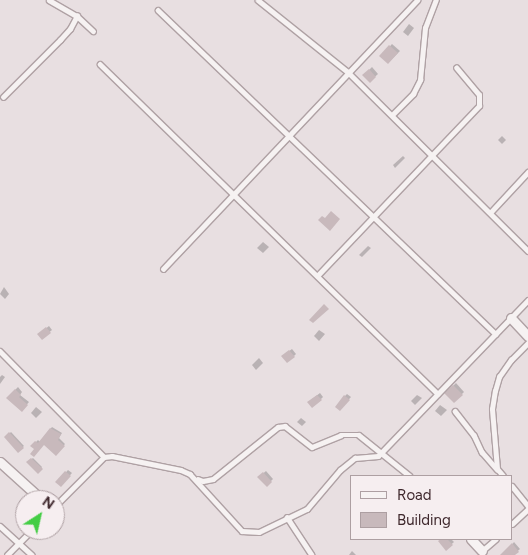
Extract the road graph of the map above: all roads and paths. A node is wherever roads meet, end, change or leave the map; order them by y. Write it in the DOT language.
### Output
graph roads {
  1 [pos="49,0"];
  2 [pos="258,0"];
  3 [pos="417,0"];
  4 [pos="436,0"];
  5 [pos="158,10"];
  6 [pos="77,16"];
  7 [pos="93,31"];
  8 [pos="100,64"];
  9 [pos="456,68"];
  10 [pos="348,72"];
  11 [pos="3,97"];
  12 [pos="392,115"];
  13 [pos="289,135"];
  14 [pos="432,154"];
  15 [pos="528,172"];
  16 [pos="233,194"];
  17 [pos="490,213"];
  18 [pos="373,216"];
  19 [pos="528,251"];
  20 [pos="163,269"];
  21 [pos="317,276"];
  22 [pos="528,300"];
  23 [pos="510,317"];
  24 [pos="496,334"];
  25 [pos="528,336"];
  26 [pos="528,343"];
  27 [pos="0,351"];
  28 [pos="438,394"];
  29 [pos="455,411"];
  30 [pos="381,453"];
  31 [pos="104,456"];
  32 [pos="0,462"];
  33 [pos="497,469"];
  34 [pos="409,475"];
  35 [pos="502,475"];
  36 [pos="196,479"];
  37 [pos="513,487"];
  38 [pos="31,490"];
  39 [pos="65,496"];
  40 [pos="528,507"];
  41 [pos="287,517"];
  42 [pos="513,523"];
  43 [pos="0,526"];
  44 [pos="22,540"];
  45 [pos="472,540"];
  46 [pos="495,540"];
  47 [pos="19,543"];
  48 [pos="482,554"];
  49 [pos="7,555"];
  50 [pos="32,555"];
  51 [pos="312,555"];
  1 -- 6 [label="lane"];
  2 -- 10 [label="lane"];
  3 -- 10 [label="lane"];
  4 -- 12 [label="lane"];
  5 -- 13 [label="lane"];
  6 -- 7 [label="lane"];
  6 -- 11 [label="lane"];
  8 -- 16 [label="lane"];
  9 -- 14 [label="lane"];
  10 -- 12 [label="lane"];
  10 -- 13 [label="lane"];
  12 -- 14 [label="lane"];
  13 -- 16 [label="lane"];
  13 -- 18 [label="lane"];
  14 -- 17 [label="lane"];
  14 -- 18 [label="lane"];
  15 -- 17 [label="lane"];
  16 -- 20 [label="lane"];
  16 -- 21 [label="lane"];
  17 -- 19 [label="lane"];
  18 -- 21 [label="lane"];
  18 -- 24 [label="lane"];
  21 -- 28 [label="lane"];
  22 -- 23 [label="lane"];
  23 -- 24 [label="lane"];
  23 -- 25 [label="street"];
  24 -- 28 [label="lane"];
  26 -- 33 [label="lane"];
  27 -- 31 [label="lane"];
  28 -- 30 [label="lane"];
  29 -- 33 [label="lane"];
  30 -- 34 [label="lane"];
  30 -- 36 [label="lane"];
  30 -- 41 [label="lane"];
  31 -- 36 [label="lane"];
  31 -- 39 [label="lane"];
  32 -- 38 [label="street"];
  33 -- 35 [label="lane"];
  36 -- 41 [label="lane"];
  37 -- 40 [label="lane"];
  40 -- 42 [label="lane"];
  41 -- 51 [label="lane"];
  43 -- 47 [label="lane"];
  44 -- 47 [label="lane"];
  45 -- 48 [label="street"];
  46 -- 48 [label="lane"];
  47 -- 49 [label="lane"];
  47 -- 50 [label="lane"];
}
